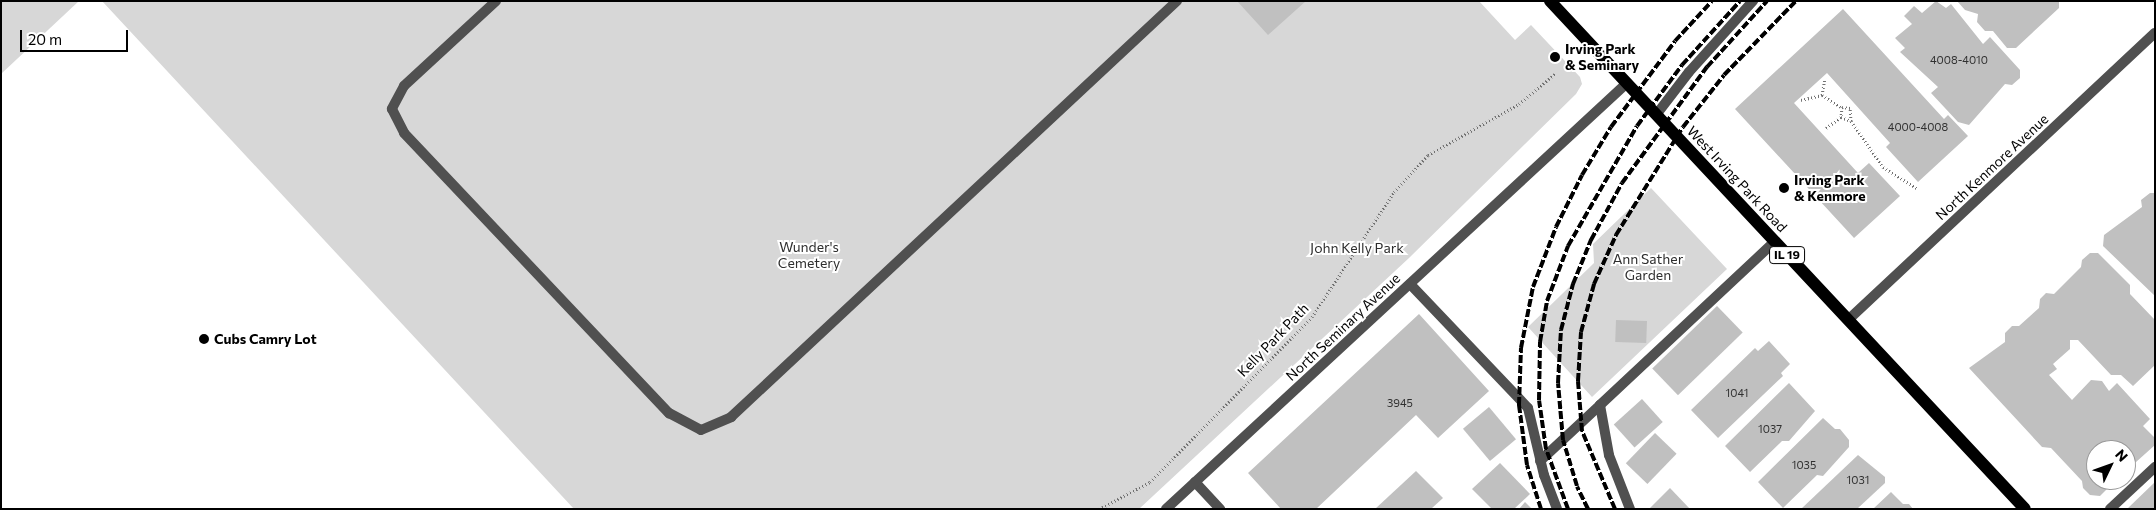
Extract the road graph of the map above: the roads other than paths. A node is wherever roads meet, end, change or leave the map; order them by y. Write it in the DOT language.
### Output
graph roads {
  1 [pos="496,1"];
  2 [pos="1177,1"];
  3 [pos="1550,1"];
  4 [pos="1753,1"];
  5 [pos="2155,33"];
  6 [pos="1627,83"];
  7 [pos="1656,115"];
  8 [pos="1775,241"];
  9 [pos="1410,284"];
  10 [pos="1848,320"];
  11 [pos="1600,404"];
  12 [pos="1540,461"];
  13 [pos="2155,467"];
  14 [pos="1195,482"];
  15 [pos="1166,509"];
  16 [pos="1220,509"];
  17 [pos="1557,509"];
  18 [pos="1630,509"];
  19 [pos="2025,509"];
  20 [pos="2110,509"];
  1 -- 2 [label="street"];
  3 -- 6 [label="main road, West Irving Park Road / IL 19"];
  4 -- 7 [label="street"];
  5 -- 10 [label="street, North Kenmore Avenue"];
  6 -- 7 [label="main road, West Irving Park Road / IL 19"];
  6 -- 9 [label="street, North Seminary Avenue"];
  7 -- 8 [label="main road, West Irving Park Road / IL 19"];
  8 -- 10 [label="main road, West Irving Park Road / IL 19"];
  8 -- 11 [label="street"];
  9 -- 12 [label="street"];
  9 -- 14 [label="street, North Seminary Avenue"];
  10 -- 19 [label="main road, West Irving Park Road / IL 19"];
  11 -- 12 [label="street"];
  11 -- 18 [label="street"];
  12 -- 17 [label="street"];
  13 -- 20 [label="street"];
  14 -- 15 [label="street, North Seminary Avenue"];
  14 -- 16 [label="street"];
}
